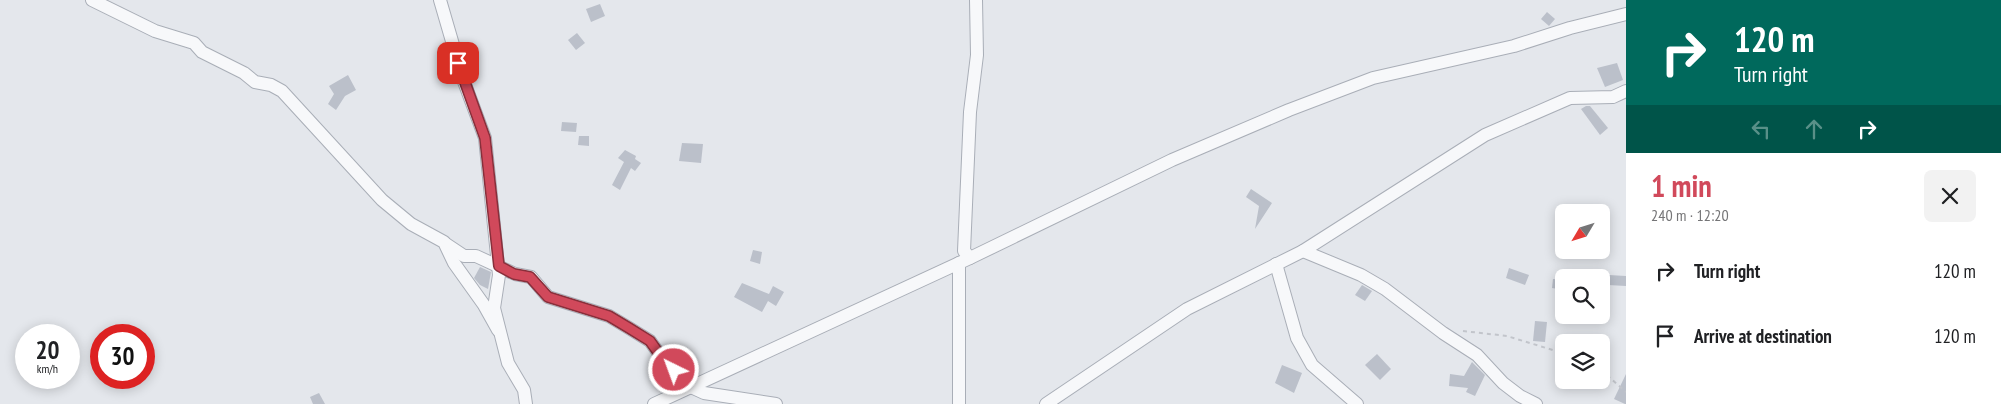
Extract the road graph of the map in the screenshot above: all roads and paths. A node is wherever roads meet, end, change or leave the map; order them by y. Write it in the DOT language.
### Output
graph roads {
  1 [pos="92,0"];
  2 [pos="440,0"];
  3 [pos="976,0"];
  4 [pos="1626,14"];
  5 [pos="1626,91"];
  6 [pos="444,242"];
  7 [pos="1303,251"];
  8 [pos="965,260"];
  9 [pos="1276,264"];
  10 [pos="499,266"];
  11 [pos="498,330"];
  12 [pos="1446,335"];
  13 [pos="1555,352"];
  14 [pos="1610,378"];
  15 [pos="691,387"];
  16 [pos="1626,392"];
  17 [pos="526,404"];
  18 [pos="654,404"];
  19 [pos="776,404"];
  20 [pos="959,404"];
  21 [pos="1046,404"];
  22 [pos="1357,404"];
  23 [pos="1536,404"];
  1 -- 6 [label="street"];
  2 -- 10 [label="street"];
  3 -- 8 [label="street"];
  4 -- 8 [label="street"];
  5 -- 7 [label="street"];
  6 -- 10 [label="street"];
  6 -- 11 [label="street"];
  7 -- 9 [label="street"];
  7 -- 12 [label="street"];
  8 -- 15 [label="street"];
  8 -- 20 [label="street"];
  9 -- 21 [label="street"];
  9 -- 22 [label="street"];
  10 -- 11 [label="street"];
  10 -- 15 [label="street"];
  11 -- 17 [label="street"];
  12 -- 13 [label="path"];
  12 -- 23 [label="street"];
  14 -- 16 [label="path"];
  15 -- 18 [label="street"];
  15 -- 19 [label="street"];
}
